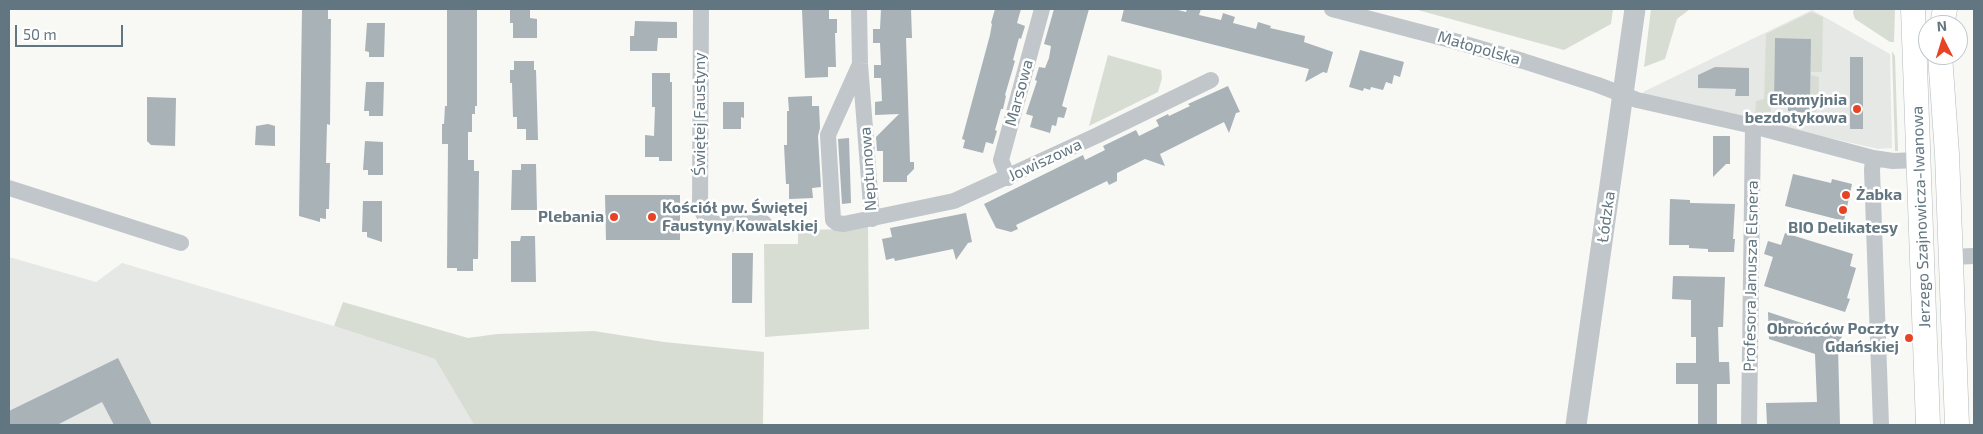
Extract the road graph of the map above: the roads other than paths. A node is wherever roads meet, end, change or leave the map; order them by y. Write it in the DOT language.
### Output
graph roads {
  1 [pos="701,9"];
  2 [pos="858,9"];
  3 [pos="1042,9"];
  4 [pos="1332,9"];
  5 [pos="1635,9"];
  6 [pos="1913,9"];
  7 [pos="860,64"];
  8 [pos="1941,65"];
  9 [pos="1211,80"];
  10 [pos="1623,96"];
  11 [pos="1753,126"];
  12 [pos="1873,158"];
  13 [pos="1919,160"];
  14 [pos="1008,178"];
  15 [pos="9,188"];
  16 [pos="872,220"];
  17 [pos="764,223"];
  18 [pos="181,243"];
  19 [pos="1974,256"];
  20 [pos="1950,257"];
  21 [pos="1576,425"];
  22 [pos="1750,425"];
  23 [pos="1881,425"];
  24 [pos="1928,425"];
  25 [pos="1957,425"];
  1 -- 17 [label="street, Świętej Faustyny"];
  2 -- 7 [label="street, Neptunowa"];
  3 -- 14 [label="street, Marsowa"];
  4 -- 10 [label="street, Małopolska"];
  5 -- 10 [label="street, Łódzka"];
  6 -- 13 [label="main road, Jerzego Szajnowicza-Iwanowa"];
  7 -- 16 [label="street, Neptunowa"];
  7 -- 16 [label="street, Neptunowa"];
  8 -- 20 [label="main road, Jerzego Szajnowicza-Iwanowa"];
  9 -- 14 [label="street, Jowiszowa"];
  10 -- 11 [label="street, Małopolska"];
  10 -- 21 [label="street, Łódzka"];
  11 -- 12 [label="street, Małopolska"];
  11 -- 22 [label="street, Profesora Janusza Elsnera"];
  12 -- 13 [label="street, Małopolska"];
  12 -- 23 [label="street"];
  13 -- 24 [label="main road, Jerzego Szajnowicza-Iwanowa"];
  14 -- 16 [label="street, Jowiszowa"];
  15 -- 18 [label="street"];
  19 -- 20 [label="street"];
  20 -- 25 [label="main road, Jerzego Szajnowicza-Iwanowa"];
}
